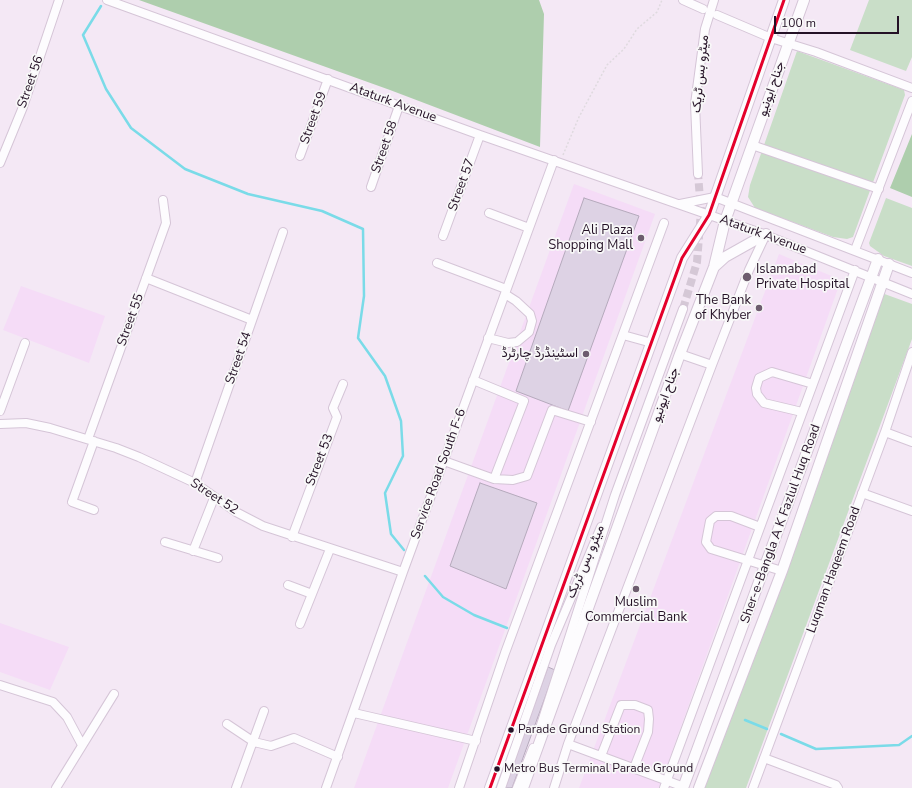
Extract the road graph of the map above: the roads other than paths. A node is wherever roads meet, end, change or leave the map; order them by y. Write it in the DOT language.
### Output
graph roads {
  1 [pos="59,0"];
  2 [pos="107,0"];
  3 [pos="683,0"];
  4 [pos="714,0"];
  5 [pos="784,0"];
  6 [pos="804,0"];
  7 [pos="703,9"];
  8 [pos="717,15"];
  9 [pos="771,38"];
  10 [pos="788,44"];
  11 [pos="328,79"];
  12 [pos="912,88"];
  13 [pos="912,101"];
  14 [pos="399,106"];
  15 [pos="480,135"];
  16 [pos="752,145"];
  17 [pos="300,156"];
  18 [pos="557,161"];
  19 [pos="0,163"];
  20 [pos="698,174"];
  21 [pos="372,187"];
  22 [pos="879,189"];
  23 [pos="715,197"];
  24 [pos="163,200"];
  25 [pos="731,203"];
  26 [pos="679,204"];
  27 [pos="489,213"];
  28 [pos="709,215"];
  29 [pos="725,220"];
  30 [pos="664,223"];
  31 [pos="529,228"];
  32 [pos="283,232"];
  33 [pos="766,234"];
  34 [pos="444,236"];
  35 [pos="855,250"];
  36 [pos="878,259"];
  37 [pos="437,263"];
  38 [pos="889,264"];
  39 [pos="714,267"];
  40 [pos="855,270"];
  41 [pos="912,273"];
  42 [pos="872,277"];
  43 [pos="146,278"];
  44 [pos="882,282"];
  45 [pos="505,291"];
  46 [pos="912,294"];
  47 [pos="683,309"];
  48 [pos="252,320"];
  49 [pos="623,335"];
  50 [pos="488,338"];
  51 [pos="25,343"];
  52 [pos="652,343"];
  53 [pos="912,352"];
  54 [pos="680,354"];
  55 [pos="712,365"];
  56 [pos="473,380"];
  57 [pos="343,384"];
  58 [pos="813,384"];
  59 [pos="0,411"];
  60 [pos="802,412"];
  61 [pos="591,422"];
  62 [pos="0,424"];
  63 [pos="885,432"];
  64 [pos="91,440"];
  65 [pos="912,442"];
  66 [pos="444,460"];
  67 [pos="494,479"];
  68 [pos="195,483"];
  69 [pos="862,493"];
  70 [pos="615,495"];
  71 [pos="214,498"];
  72 [pos="94,510"];
  73 [pos="912,511"];
  74 [pos="760,527"];
  75 [pos="292,537"];
  76 [pos="165,542"];
  77 [pos="330,549"];
  78 [pos="193,551"];
  79 [pos="218,558"];
  80 [pos="748,560"];
  81 [pos="764,565"];
  82 [pos="782,571"];
  83 [pos="403,572"];
  84 [pos="288,585"];
  85 [pos="312,594"];
  86 [pos="300,624"];
  87 [pos="0,685"];
  88 [pos="114,694"];
  89 [pos="264,711"];
  90 [pos="354,713"];
  91 [pos="227,724"];
  92 [pos="476,741"];
  93 [pos="254,742"];
  94 [pos="568,744"];
  95 [pos="82,745"];
  96 [pos="602,756"];
  97 [pos="338,757"];
  98 [pos="764,758"];
  99 [pos="634,768"];
  100 [pos="665,784"];
  101 [pos="684,787"];
  102 [pos="56,788"];
  103 [pos="236,788"];
  104 [pos="326,788"];
  105 [pos="459,788"];
  106 [pos="490,788"];
  107 [pos="501,788"];
  108 [pos="516,788"];
  109 [pos="523,788"];
  110 [pos="554,788"];
  111 [pos="699,788"];
  112 [pos="753,788"];
  113 [pos="838,788"];
  1 -- 19 [label="street, Street 56"];
  2 -- 11 [label="street, Ataturk Avenue"];
  3 -- 7 [label="street"];
  4 -- 20 [label="street, میٹرو بس ٹریک"];
  5 -- 9 [label="main road, جناح ایونیو"];
  6 -- 10 [label="main road, جناح ایونیو"];
  8 -- 9 [label="street"];
  9 -- 10 [label="street"];
  9 -- 23 [label="main road, جناح ایونیو"];
  10 -- 12 [label="street"];
  10 -- 16 [label="main road, جناح ایونیو"];
  11 -- 14 [label="street, Ataturk Avenue"];
  11 -- 17 [label="street, Street 59"];
  13 -- 22 [label="street"];
  14 -- 15 [label="street, Ataturk Avenue"];
  14 -- 21 [label="street, Street 58"];
  15 -- 18 [label="street, Ataturk Avenue"];
  15 -- 34 [label="street, Street 57"];
  16 -- 22 [label="street"];
  16 -- 25 [label="main road, جناح ایونیو"];
  18 -- 26 [label="street, Ataturk Avenue"];
  18 -- 31 [label="street, Service Road South F-6"];
  22 -- 35 [label="street"];
  23 -- 25 [label="street, Ataturk Avenue"];
  23 -- 26 [label="street, Ataturk Avenue"];
  23 -- 28 [label="main road, جناح ایونیو"];
  24 -- 43 [label="street, Street 55"];
  25 -- 29 [label="main road, جناح ایونیو"];
  25 -- 35 [label="street, Ataturk Avenue"];
  26 -- 28 [label="street, Ataturk Avenue"];
  27 -- 31 [label="street"];
  28 -- 29 [label="street, Ataturk Avenue"];
  28 -- 52 [label="main road, جناح ایونیو"];
  29 -- 33 [label="street, Ataturk Avenue"];
  29 -- 39 [label="main road, جناح ایونیو"];
  30 -- 49 [label="street"];
  31 -- 45 [label="street, Service Road South F-6"];
  32 -- 48 [label="street, Street 54"];
  33 -- 39 [label="main road"];
  33 -- 40 [label="street, Ataturk Avenue"];
  33 -- 55 [label="street"];
  35 -- 36 [label="street, Ataturk Avenue"];
  36 -- 38 [label="street, Ataturk Avenue"];
  36 -- 42 [label="main road, Sher-e-Bangla A K Fazlul Huq Road"];
  37 -- 45 [label="street"];
  38 -- 41 [label="street, Ataturk Avenue"];
  38 -- 44 [label="main road, Sher-e-Bangla A K Fazlul Huq Road"];
  39 -- 54 [label="main road, جناح ایونیو"];
  40 -- 42 [label="street, Ataturk Avenue"];
  40 -- 58 [label="street"];
  42 -- 44 [label="street, Ataturk Avenue"];
  42 -- 81 [label="main road, Sher-e-Bangla A K Fazlul Huq Road"];
  43 -- 48 [label="street"];
  43 -- 64 [label="street, Street 55"];
  44 -- 46 [label="street, Ataturk Avenue"];
  44 -- 82 [label="main road, Sher-e-Bangla A K Fazlul Huq Road"];
  45 -- 50 [label="street, Service Road South F-6"];
  45 -- 50 [label="street"];
  47 -- 70 [label="street, میٹرو بس ٹریک"];
  48 -- 68 [label="street, Street 54"];
  49 -- 52 [label="street"];
  49 -- 61 [label="street"];
  50 -- 56 [label="street, Service Road South F-6"];
  51 -- 59 [label="street"];
  52 -- 106 [label="main road, جناح ایونیو"];
  53 -- 63 [label="street, Luqman Haqeem Road"];
  54 -- 55 [label="street"];
  54 -- 109 [label="main road, جناح ایونیو"];
  55 -- 94 [label="street"];
  56 -- 66 [label="street, Service Road South F-6"];
  56 -- 67 [label="street"];
  57 -- 75 [label="street, Street 53"];
  58 -- 60 [label="street"];
  58 -- 60 [label="street"];
  60 -- 74 [label="street"];
  61 -- 67 [label="street"];
  61 -- 92 [label="street"];
  62 -- 64 [label="street, Street 52"];
  63 -- 65 [label="street"];
  63 -- 69 [label="street, Luqman Haqeem Road"];
  64 -- 68 [label="street, Street 52"];
  64 -- 72 [label="street, Street 55"];
  66 -- 67 [label="street"];
  66 -- 83 [label="street, Service Road South F-6"];
  68 -- 71 [label="street, Street 52"];
  69 -- 73 [label="street"];
  69 -- 98 [label="street, Luqman Haqeem Road"];
  70 -- 107 [label="street, میٹرو بس ٹریک"];
  70 -- 108 [label="street, میٹرو بس ٹریک"];
  71 -- 75 [label="street, Street 52"];
  71 -- 78 [label="street"];
  74 -- 80 [label="street"];
  74 -- 80 [label="street"];
  75 -- 77 [label="street, Street 52"];
  76 -- 78 [label="street"];
  77 -- 83 [label="street, Street 52"];
  77 -- 85 [label="street"];
  78 -- 79 [label="street"];
  80 -- 81 [label="street"];
  80 -- 100 [label="street"];
  81 -- 82 [label="street"];
  81 -- 101 [label="main road, Sher-e-Bangla A K Fazlul Huq Road"];
  82 -- 111 [label="main road, Sher-e-Bangla A K Fazlul Huq Road"];
  83 -- 90 [label="street, Service Road South F-6"];
  84 -- 85 [label="street"];
  85 -- 86 [label="street"];
  87 -- 95 [label="street"];
  88 -- 95 [label="street"];
  89 -- 93 [label="street"];
  90 -- 92 [label="street"];
  90 -- 97 [label="street, Service Road South F-6"];
  91 -- 93 [label="street"];
  92 -- 105 [label="street"];
  93 -- 97 [label="street"];
  93 -- 103 [label="street"];
  94 -- 96 [label="street"];
  94 -- 110 [label="street"];
  95 -- 102 [label="street"];
  96 -- 99 [label="street"];
  96 -- 99 [label="street"];
  97 -- 104 [label="street, Service Road South F-6"];
  98 -- 112 [label="street, Luqman Haqeem Road"];
  98 -- 113 [label="street"];
  99 -- 100 [label="street"];
  100 -- 101 [label="street"];
}
